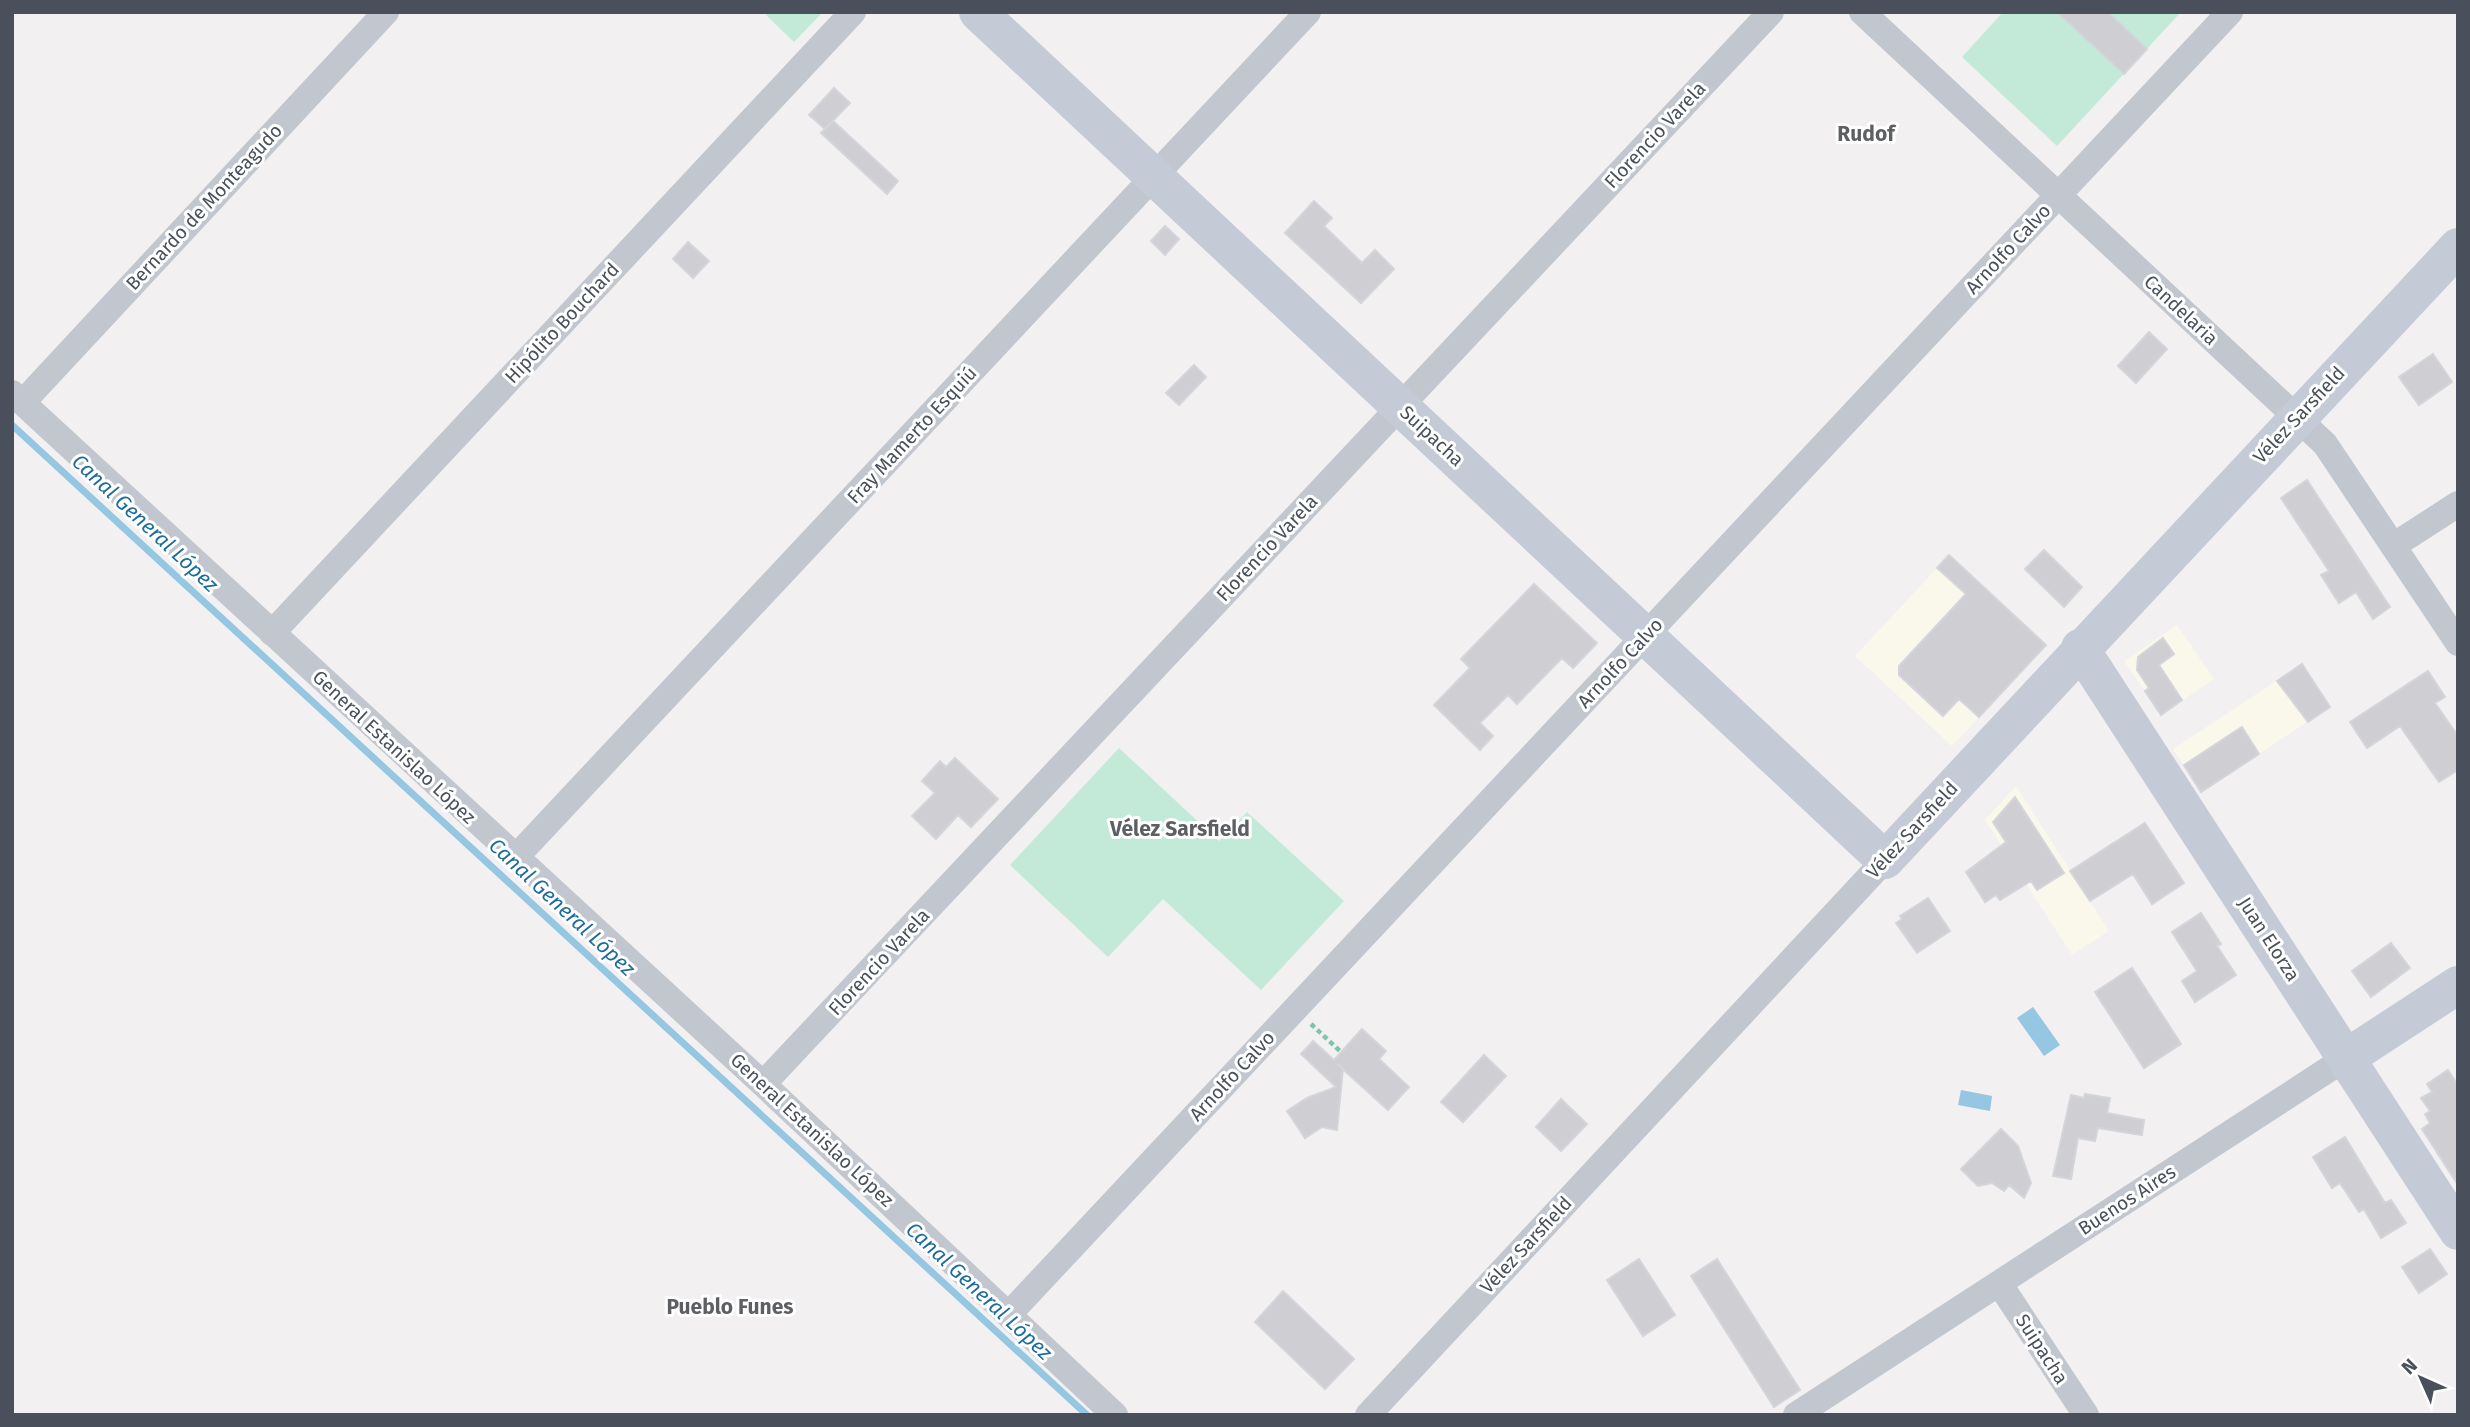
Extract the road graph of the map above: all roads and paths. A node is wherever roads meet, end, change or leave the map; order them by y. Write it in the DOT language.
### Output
graph roads {
  1 [pos="386,12"];
  2 [pos="853,12"];
  3 [pos="978,12"];
  4 [pos="1308,12"];
  5 [pos="1770,12"];
  6 [pos="1862,12"];
  7 [pos="2230,12"];
  8 [pos="1154,177"];
  9 [pos="2058,195"];
  10 [pos="2458,247"];
  11 [pos="17,397"];
  12 [pos="1400,407"];
  13 [pos="2297,417"];
  14 [pos="2458,504"];
  15 [pos="2393,546"];
  16 [pos="272,633"];
  17 [pos="1645,635"];
  18 [pos="2458,643"];
  19 [pos="2080,648"];
  20 [pos="515,858"];
  21 [pos="1885,860"];
  22 [pos="2458,985"];
  23 [pos="1295,1009"];
  24 [pos="1341,1052"];
  25 [pos="2346,1058"];
  26 [pos="763,1084"];
  27 [pos="2458,1231"];
  28 [pos="1999,1283"];
  29 [pos="1010,1313"];
  30 [pos="1115,1415"];
  31 [pos="1368,1415"];
  32 [pos="1796,1415"];
  33 [pos="2086,1415"];
  1 -- 11 [label="street, Bernardo de Monteagudo"];
  2 -- 16 [label="street, Hipólito Bouchard"];
  3 -- 8 [label="main road, Suipacha"];
  4 -- 8 [label="street, Fray Mamerto Esquiú"];
  5 -- 12 [label="street, Florencio Varela"];
  6 -- 9 [label="street, Candelaria"];
  7 -- 9 [label="street, Arnolfo Calvo"];
  8 -- 12 [label="main road, Suipacha"];
  8 -- 20 [label="street, Fray Mamerto Esquiú"];
  9 -- 13 [label="street, Candelaria"];
  9 -- 17 [label="street, Arnolfo Calvo"];
  10 -- 13 [label="main road, Vélez Sarsfield"];
  11 -- 16 [label="street, General Estanislao López"];
  12 -- 17 [label="main road, Suipacha"];
  12 -- 26 [label="street, Florencio Varela"];
  13 -- 15 [label="street, Candelaria"];
  13 -- 19 [label="main road, Vélez Sarsfield"];
  14 -- 15 [label="street"];
  15 -- 18 [label="street, Candelaria"];
  16 -- 20 [label="street, General Estanislao López"];
  17 -- 21 [label="main road, Suipacha"];
  17 -- 23 [label="street, Arnolfo Calvo"];
  19 -- 21 [label="main road, Vélez Sarsfield"];
  19 -- 25 [label="main road, Juan Elorza"];
  20 -- 26 [label="street, General Estanislao López"];
  21 -- 31 [label="street, Vélez Sarsfield"];
  22 -- 25 [label="main road, Buenos Aires"];
  23 -- 24 [label="path"];
  23 -- 29 [label="street, Arnolfo Calvo"];
  25 -- 27 [label="main road, Juan Elorza"];
  25 -- 28 [label="street, Buenos Aires"];
  26 -- 29 [label="street, General Estanislao López"];
  28 -- 32 [label="street, Buenos Aires"];
  28 -- 33 [label="street, Suipacha"];
  29 -- 30 [label="street, General Estanislao López"];
}
